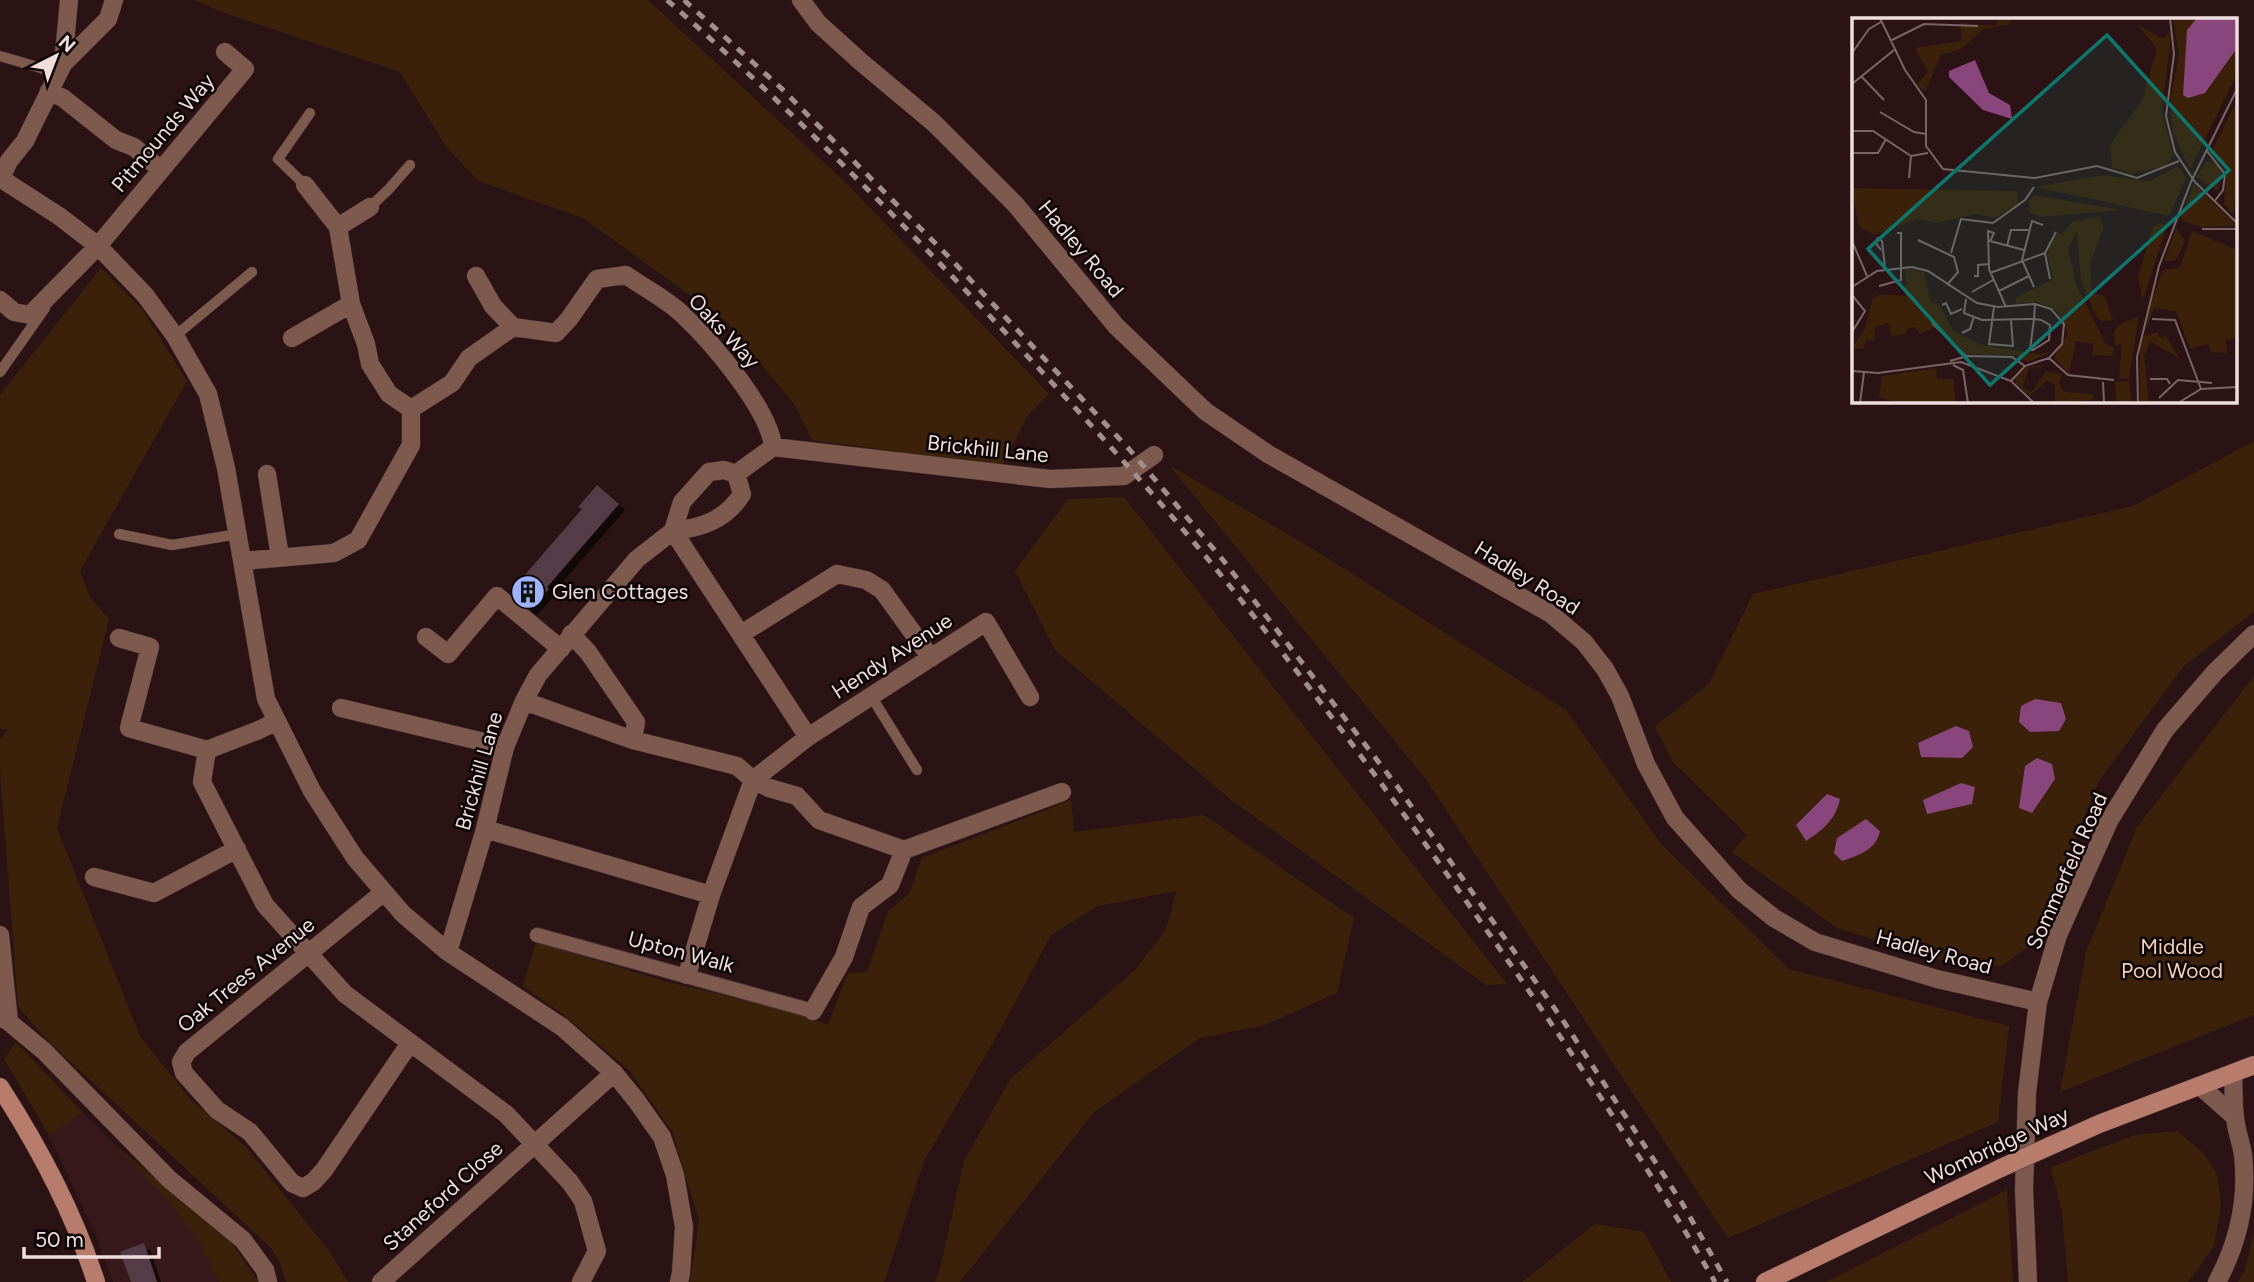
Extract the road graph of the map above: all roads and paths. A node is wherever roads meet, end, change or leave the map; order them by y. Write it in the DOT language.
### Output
graph roads {
  1 [pos="69,0"];
  2 [pos="114,0"];
  3 [pos="801,0"];
  4 [pos="225,52"];
  5 [pos="0,56"];
  6 [pos="57,77"];
  7 [pos="310,113"];
  8 [pos="410,165"];
  9 [pos="161,170"];
  10 [pos="0,178"];
  11 [pos="305,185"];
  12 [pos="370,207"];
  13 [pos="338,227"];
  14 [pos="99,246"];
  15 [pos="252,272"];
  16 [pos="476,276"];
  17 [pos="56,289"];
  18 [pos="0,300"];
  19 [pos="351,304"];
  20 [pos="513,327"];
  21 [pos="175,336"];
  22 [pos="292,338"];
  23 [pos="0,372"];
  24 [pos="411,409"];
  25 [pos="773,447"];
  26 [pos="1154,455"];
  27 [pos="267,474"];
  28 [pos="736,474"];
  29 [pos="673,531"];
  30 [pos="119,534"];
  31 [pos="238,534"];
  32 [pos="280,557"];
  33 [pos="243,561"];
  34 [pos="741,634"];
  35 [pos="2254,634"];
  36 [pos="426,637"];
  37 [pos="119,638"];
  38 [pos="566,642"];
  39 [pos="931,657"];
  40 [pos="871,696"];
  41 [pos="1030,697"];
  42 [pos="524,701"];
  43 [pos="341,708"];
  44 [pos="277,721"];
  45 [pos="808,737"];
  46 [pos="633,740"];
  47 [pos="505,747"];
  48 [pos="207,750"];
  49 [pos="917,770"];
  50 [pos="753,780"];
  51 [pos="1062,792"];
  52 [pos="485,829"];
  53 [pos="236,849"];
  54 [pos="904,850"];
  55 [pos="94,877"];
  56 [pos="384,892"];
  57 [pos="711,895"];
  58 [pos="0,935"];
  59 [pos="537,935"];
  60 [pos="448,952"];
  61 [pos="307,954"];
  62 [pos="687,975"];
  63 [pos="2038,1002"];
  64 [pos="813,1011"];
  65 [pos="5,1020"];
  66 [pos="410,1043"];
  67 [pos="2254,1065"];
  68 [pos="614,1073"];
  69 [pos="2233,1073"];
  70 [pos="2200,1086"];
  71 [pos="0,1087"];
  72 [pos="2235,1117"];
  73 [pos="535,1144"];
  74 [pos="96,1282"];
  75 [pos="268,1282"];
  76 [pos="381,1282"];
  77 [pos="581,1282"];
  78 [pos="679,1282"];
  79 [pos="1765,1282"];
  80 [pos="2028,1282"];
  81 [pos="2217,1282"];
  1 -- 6 [label="street"];
  2 -- 6 [label="street"];
  3 -- 63 [label="street, Hadley Road"];
  4 -- 9 [label="street, Pitmounds Way"];
  5 -- 6 [label="lane"];
  6 -- 9 [label="street"];
  6 -- 10 [label="street"];
  7 -- 11 [label="lane"];
  8 -- 12 [label="lane"];
  9 -- 14 [label="street, Pitmounds Way"];
  10 -- 14 [label="street"];
  11 -- 13 [label="street"];
  12 -- 13 [label="street"];
  13 -- 19 [label="street"];
  14 -- 17 [label="street, Pitmounds Way"];
  14 -- 21 [label="street"];
  15 -- 21 [label="lane"];
  16 -- 20 [label="street"];
  17 -- 18 [label="street, Pitmounds Way"];
  17 -- 23 [label="lane"];
  19 -- 22 [label="street"];
  19 -- 24 [label="street"];
  20 -- 24 [label="street"];
  20 -- 25 [label="street, Oaks Way"];
  21 -- 31 [label="street"];
  24 -- 32 [label="street"];
  25 -- 26 [label="street, Brickhill Lane"];
  25 -- 28 [label="street"];
  27 -- 32 [label="street"];
  28 -- 29 [label="street"];
  28 -- 29 [label="street, Brickhill Lane"];
  29 -- 34 [label="street"];
  29 -- 38 [label="street, Brickhill Lane"];
  30 -- 31 [label="lane"];
  31 -- 33 [label="street"];
  32 -- 33 [label="street"];
  33 -- 44 [label="street"];
  34 -- 39 [label="street"];
  34 -- 45 [label="street"];
  35 -- 63 [label="street, Sommerfeld Road"];
  36 -- 38 [label="street"];
  37 -- 48 [label="street"];
  38 -- 42 [label="street, Brickhill Lane"];
  38 -- 46 [label="street"];
  39 -- 40 [label="street, Hendy Avenue"];
  39 -- 41 [label="street, Hendy Avenue"];
  40 -- 45 [label="street, Hendy Avenue"];
  40 -- 49 [label="lane"];
  42 -- 46 [label="street"];
  42 -- 47 [label="street, Brickhill Lane"];
  43 -- 47 [label="street"];
  44 -- 48 [label="street"];
  44 -- 56 [label="street"];
  45 -- 50 [label="street, Hendy Avenue"];
  46 -- 50 [label="street"];
  47 -- 52 [label="street, Brickhill Lane"];
  48 -- 53 [label="street"];
  50 -- 54 [label="street"];
  50 -- 57 [label="street"];
  51 -- 54 [label="street"];
  52 -- 57 [label="street"];
  52 -- 60 [label="street, Brickhill Lane"];
  53 -- 55 [label="street"];
  53 -- 61 [label="street"];
  54 -- 64 [label="street"];
  56 -- 60 [label="street"];
  56 -- 61 [label="street, Oak Trees Avenue"];
  57 -- 62 [label="street"];
  58 -- 65 [label="street"];
  59 -- 62 [label="street, Upton Walk"];
  60 -- 68 [label="street"];
  61 -- 66 [label="street"];
  61 -- 66 [label="street, Oak Trees Avenue"];
  62 -- 64 [label="street, Upton Walk"];
  63 -- 80 [label="street"];
  65 -- 75 [label="street"];
  66 -- 73 [label="street"];
  67 -- 69 [label="main road, Wombridge Way"];
  68 -- 73 [label="street, Staneford Close"];
  68 -- 78 [label="street"];
  69 -- 70 [label="main road, Wombridge Way"];
  69 -- 72 [label="street"];
  70 -- 72 [label="street"];
  70 -- 79 [label="main road, Wombridge Way, bridge"];
  71 -- 74 [label="main road"];
  72 -- 81 [label="street"];
  73 -- 76 [label="street, Staneford Close"];
  73 -- 77 [label="street"];
}
